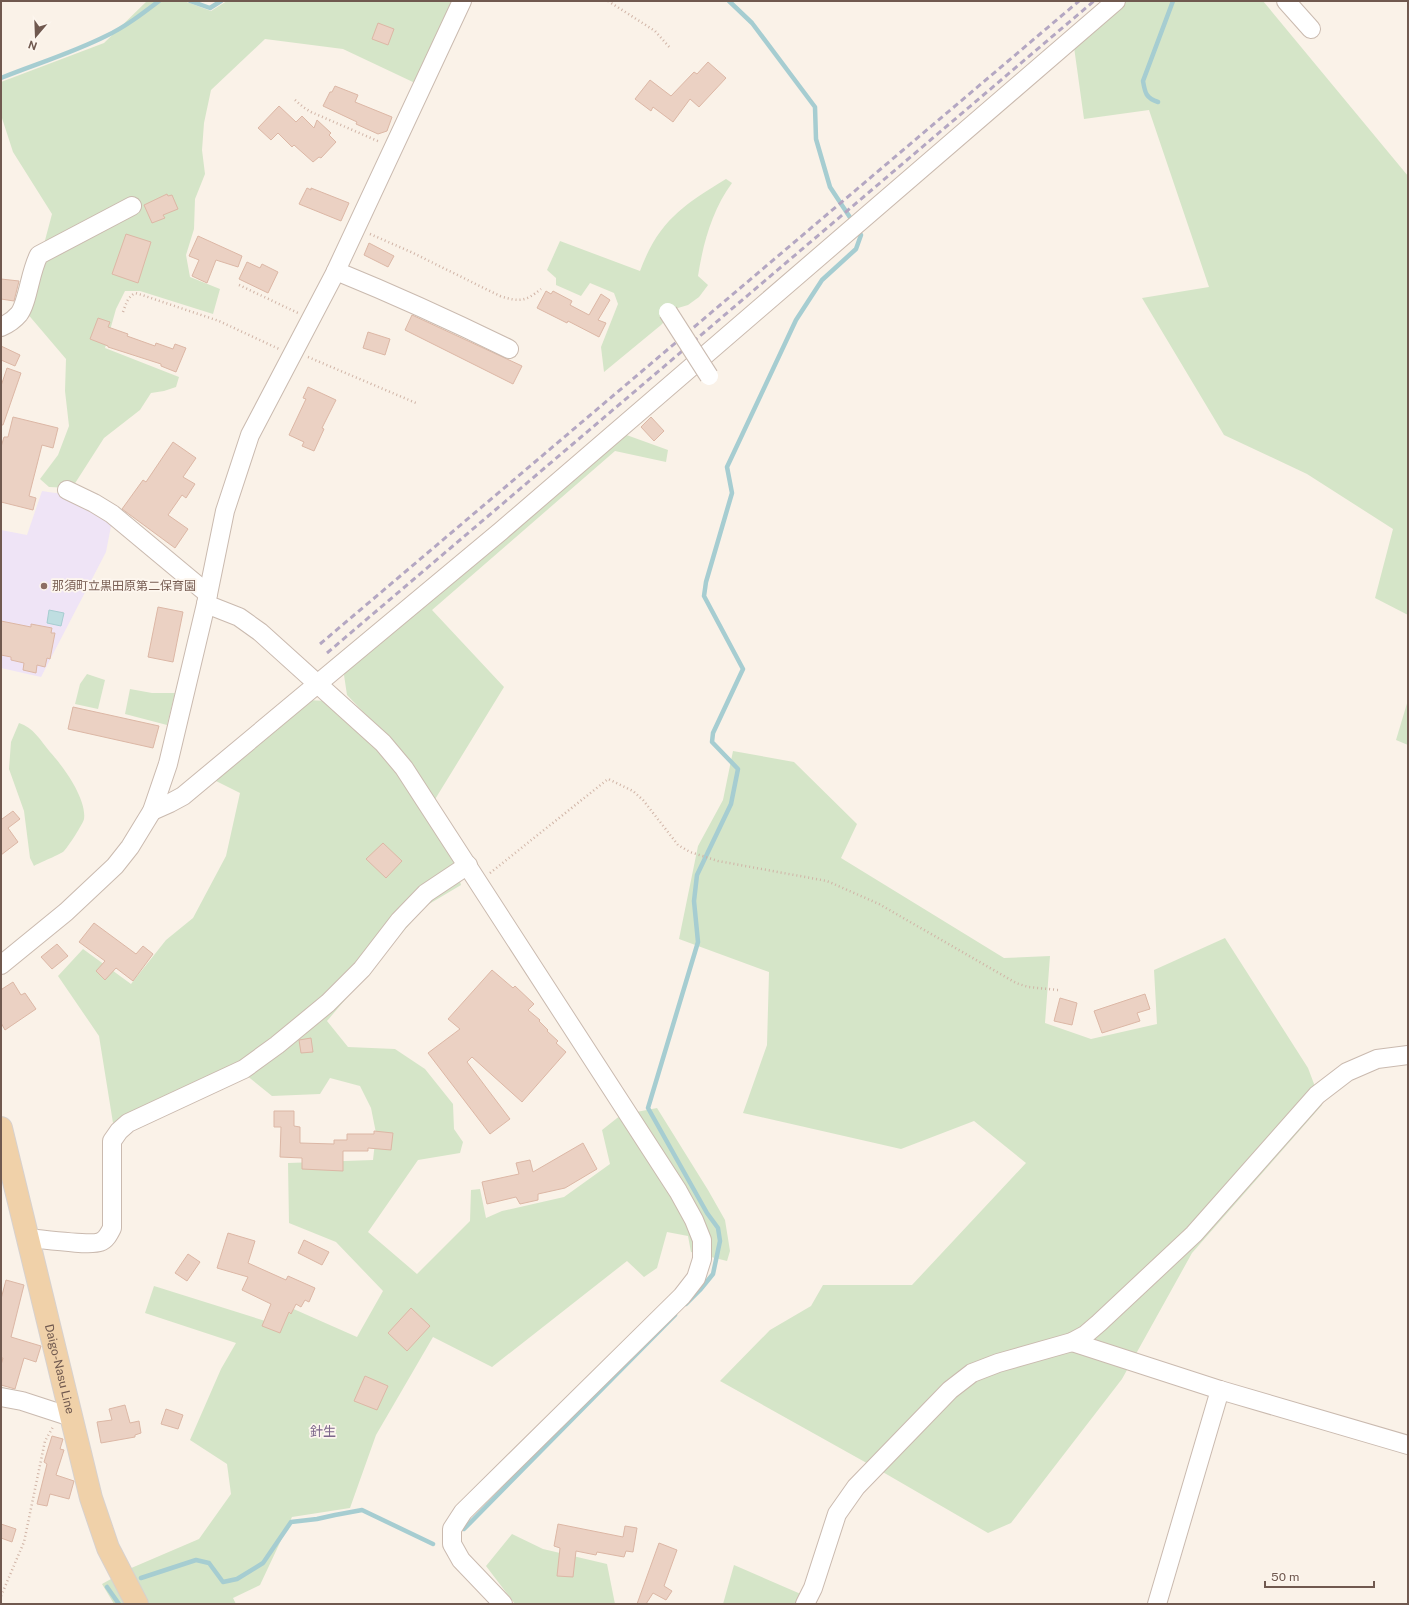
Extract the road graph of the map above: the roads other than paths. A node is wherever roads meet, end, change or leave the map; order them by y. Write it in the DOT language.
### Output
graph roads {
  1 [pos="462,1"];
  2 [pos="1116,1"];
  3 [pos="1286,1"];
  4 [pos="1311,29"];
  5 [pos="132,206"];
  6 [pos="336,271"];
  7 [pos="668,312"];
  8 [pos="1,327"];
  9 [pos="510,348"];
  10 [pos="709,376"];
  11 [pos="67,490"];
  12 [pos="207,599"];
  13 [pos="319,683"];
  14 [pos="152,811"];
  15 [pos="468,866"];
  16 [pos="1,965"];
  17 [pos="1408,1055"];
  18 [pos="1,1128"];
  19 [pos="28,1238"];
  20 [pos="1072,1342"];
  21 [pos="1220,1390"];
  22 [pos="1,1397"];
  23 [pos="70,1417"];
  24 [pos="1408,1445"];
  25 [pos="137,1604"];
  26 [pos="503,1604"];
  27 [pos="805,1604"];
  28 [pos="1157,1604"];
  1 -- 6 [label="street"];
  2 -- 13 [label="street"];
  3 -- 4 [label="street"];
  5 -- 8 [label="street"];
  6 -- 9 [label="street"];
  6 -- 12 [label="street"];
  7 -- 10 [label="street, bridge"];
  11 -- 12 [label="street"];
  12 -- 13 [label="street"];
  12 -- 14 [label="street"];
  13 -- 14 [label="street"];
  13 -- 15 [label="street"];
  14 -- 16 [label="street"];
  15 -- 19 [label="street"];
  15 -- 26 [label="street"];
  17 -- 20 [label="street"];
  18 -- 19 [label="main road, Daigo-Nasu Line"];
  19 -- 23 [label="main road, Daigo-Nasu Line"];
  20 -- 21 [label="street"];
  20 -- 27 [label="street"];
  21 -- 24 [label="street"];
  21 -- 28 [label="street"];
  22 -- 23 [label="street"];
  23 -- 25 [label="main road, Daigo-Nasu Line"];
}
